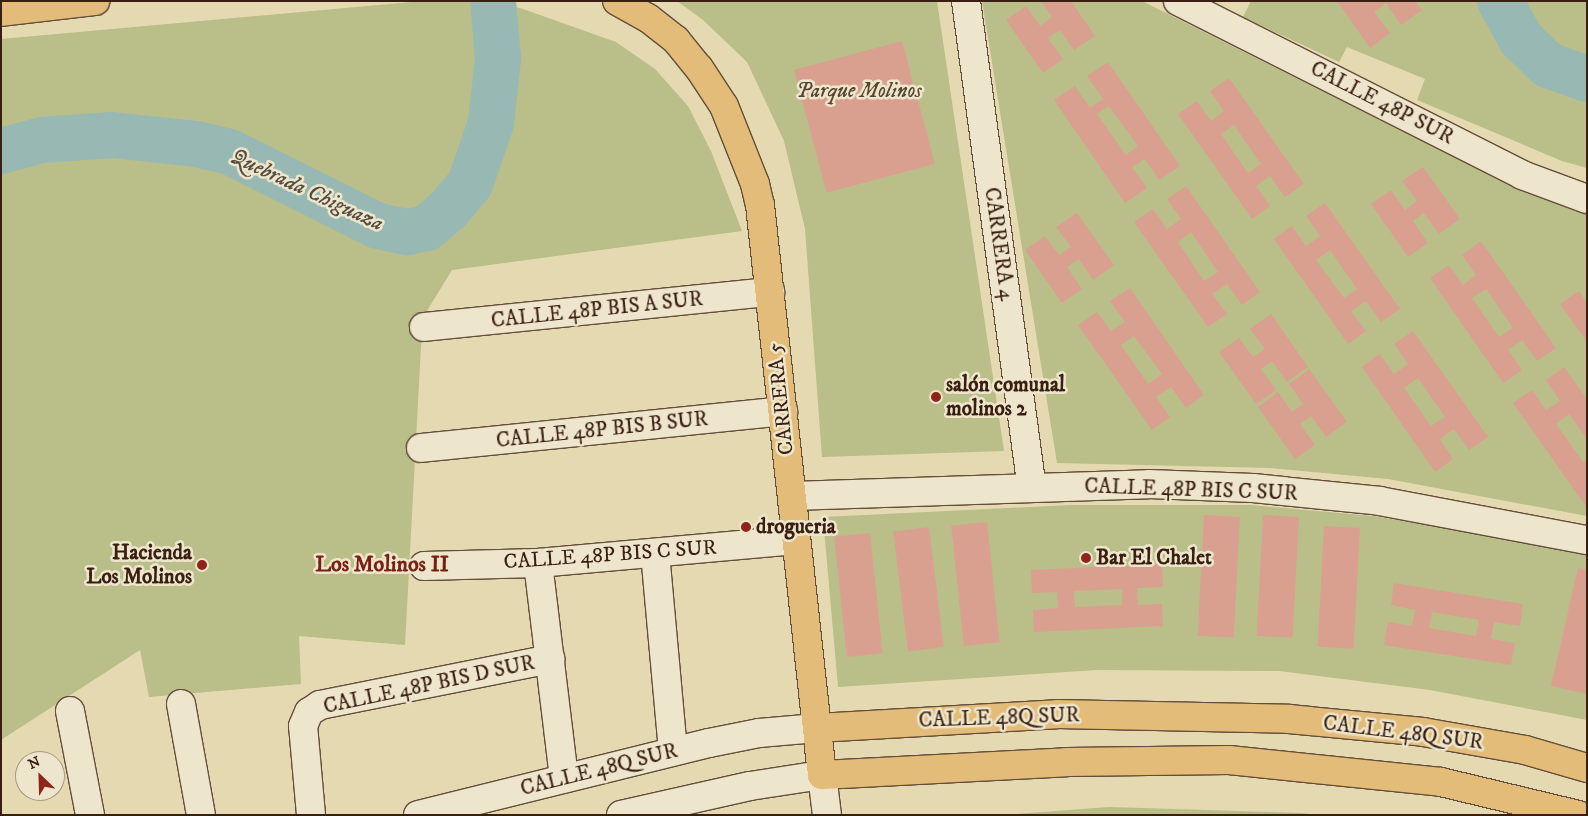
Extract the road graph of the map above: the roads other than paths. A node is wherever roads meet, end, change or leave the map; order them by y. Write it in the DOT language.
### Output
graph roads {
  1 [pos="95,1"];
  2 [pos="617,1"];
  3 [pos="966,1"];
  4 [pos="1178,1"];
  5 [pos="1,12"];
  6 [pos="1587,199"];
  7 [pos="770,292"];
  8 [pos="424,327"];
  9 [pos="783,411"];
  10 [pos="421,448"];
  11 [pos="1032,487"];
  12 [pos="792,496"];
  13 [pos="796,540"];
  14 [pos="1587,540"];
  15 [pos="656,553"];
  16 [pos="538,563"];
  17 [pos="424,566"];
  18 [pos="550,659"];
  19 [pos="181,704"];
  20 [pos="70,711"];
  21 [pos="817,728"];
  22 [pos="673,752"];
  23 [pos="1587,768"];
  24 [pos="822,775"];
  25 [pos="564,778"];
  26 [pos="90,815"];
  27 [pos="201,815"];
  28 [pos="311,815"];
  29 [pos="418,815"];
  30 [pos="621,815"];
  31 [pos="827,815"];
  32 [pos="1578,815"];
  1 -- 5 [label="main road"];
  2 -- 7 [label="main road, CARRERA 5"];
  3 -- 11 [label="street, CARRERA 4"];
  4 -- 6 [label="street, CALLE 48P SUR"];
  7 -- 8 [label="street, CALLE 48P BIS A SUR"];
  7 -- 9 [label="main road, CARRERA 5"];
  9 -- 10 [label="street, CALLE 48P BIS B SUR"];
  9 -- 12 [label="main road, CARRERA 5"];
  11 -- 12 [label="street, CALLE 48P BIS C SUR"];
  11 -- 14 [label="street, CALLE 48P BIS C SUR"];
  12 -- 13 [label="main road, CARRERA 5"];
  13 -- 15 [label="street, CALLE 48P BIS C SUR"];
  13 -- 21 [label="main road, CARRERA 5"];
  15 -- 16 [label="street, CALLE 48P BIS C SUR"];
  15 -- 22 [label="street"];
  16 -- 17 [label="street, CALLE 48P BIS C SUR"];
  16 -- 18 [label="street"];
  18 -- 25 [label="street"];
  18 -- 28 [label="street, CALLE 48P BIS D SUR"];
  19 -- 27 [label="street"];
  20 -- 26 [label="street"];
  21 -- 22 [label="street, CALLE 48Q SUR"];
  21 -- 23 [label="main road, CALLE 48Q SUR"];
  21 -- 24 [label="main road, CARRERA 5"];
  22 -- 25 [label="street, CALLE 48Q SUR"];
  24 -- 30 [label="street, CALLE 48Q SUR"];
  24 -- 31 [label="street, CARRERA 5"];
  24 -- 32 [label="main road, CALLE 48Q SUR"];
  25 -- 29 [label="street, CALLE 48Q SUR"];
}
